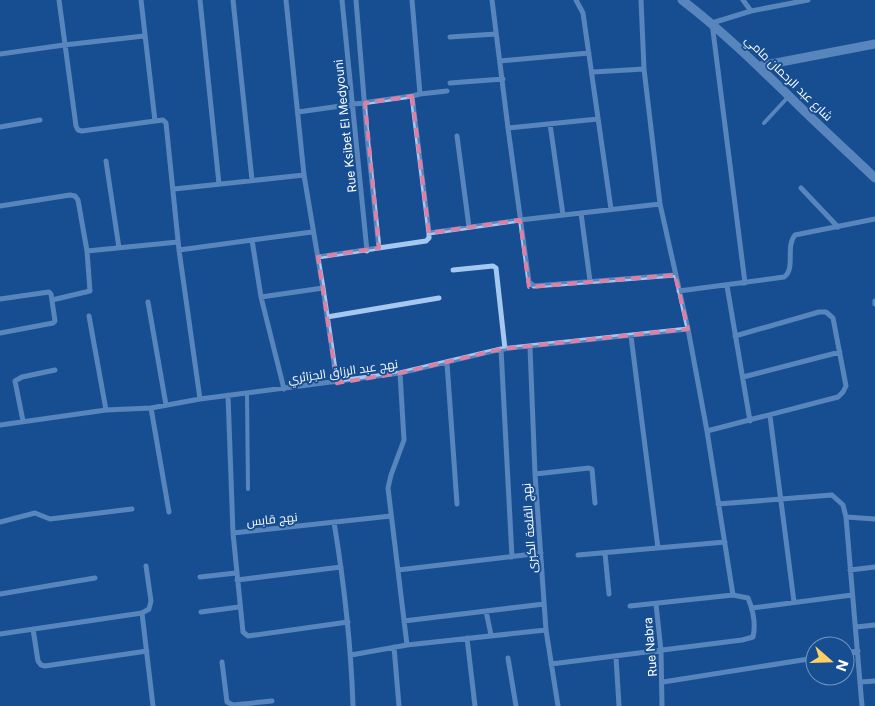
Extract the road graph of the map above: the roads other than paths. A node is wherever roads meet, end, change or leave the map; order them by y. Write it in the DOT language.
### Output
graph roads {
  1 [pos="59,0"];
  2 [pos="141,0"];
  3 [pos="200,0"];
  4 [pos="233,0"];
  5 [pos="286,0"];
  6 [pos="342,0"];
  7 [pos="356,0"];
  8 [pos="412,0"];
  9 [pos="492,0"];
  10 [pos="576,0"];
  11 [pos="641,0"];
  12 [pos="682,0"];
  13 [pos="743,0"];
  14 [pos="808,0"];
  15 [pos="751,12"];
  16 [pos="712,23"];
  17 [pos="496,34"];
  18 [pos="144,36"];
  19 [pos="450,37"];
  20 [pos="875,44"];
  21 [pos="64,45"];
  22 [pos="589,52"];
  23 [pos="0,54"];
  24 [pos="500,62"];
  25 [pos="760,66"];
  26 [pos="644,69"];
  27 [pos="592,72"];
  28 [pos="503,79"];
  29 [pos="450,83"];
  30 [pos="447,91"];
  31 [pos="420,94"];
  32 [pos="412,96"];
  33 [pos="789,96"];
  34 [pos="365,103"];
  35 [pos="352,105"];
  36 [pos="298,112"];
  37 [pos="598,119"];
  38 [pos="40,120"];
  39 [pos="155,121"];
  40 [pos="764,123"];
  41 [pos="550,124"];
  42 [pos="0,127"];
  43 [pos="508,128"];
  44 [pos="458,136"];
  45 [pos="106,161"];
  46 [pos="304,175"];
  47 [pos="875,178"];
  48 [pos="252,180"];
  49 [pos="219,184"];
  50 [pos="801,188"];
  51 [pos="174,189"];
  52 [pos="660,204"];
  53 [pos="0,206"];
  54 [pos="611,209"];
  55 [pos="581,213"];
  56 [pos="563,215"];
  57 [pos="875,219"];
  58 [pos="520,220"];
  59 [pos="469,227"];
  60 [pos="838,227"];
  61 [pos="312,232"];
  62 [pos="429,232"];
  63 [pos="252,240"];
  64 [pos="178,242"];
  65 [pos="119,248"];
  66 [pos="379,248"];
  67 [pos="179,250"];
  68 [pos="87,251"];
  69 [pos="367,251"];
  70 [pos="318,257"];
  71 [pos="453,270"];
  72 [pos="675,276"];
  73 [pos="590,281"];
  74 [pos="745,284"];
  75 [pos="726,286"];
  76 [pos="323,288"];
  77 [pos="679,291"];
  78 [pos="261,297"];
  79 [pos="439,298"];
  80 [pos="0,299"];
  81 [pos="52,300"];
  82 [pos="148,302"];
  83 [pos="89,316"];
  84 [pos="327,317"];
  85 [pos="688,329"];
  86 [pos="0,332"];
  87 [pos="631,336"];
  88 [pos="735,336"];
  89 [pos="530,347"];
  90 [pos="503,349"];
  91 [pos="840,352"];
  92 [pos="447,363"];
  93 [pos="55,370"];
  94 [pos="400,374"];
  95 [pos="743,377"];
  96 [pos="337,383"];
  97 [pos="284,389"];
  98 [pos="247,393"];
  99 [pos="228,395"];
  100 [pos="200,399"];
  101 [pos="166,406"];
  102 [pos="151,408"];
  103 [pos="106,410"];
  104 [pos="770,416"];
  105 [pos="23,421"];
  106 [pos="750,421"];
  107 [pos="0,425"];
  108 [pos="707,431"];
  109 [pos="535,474"];
  110 [pos="248,489"];
  111 [pos="782,499"];
  112 [pos="595,503"];
  113 [pos="457,504"];
  114 [pos="718,504"];
  115 [pos="132,509"];
  116 [pos="169,512"];
  117 [pos="391,516"];
  118 [pos="846,518"];
  119 [pos="875,519"];
  120 [pos="0,522"];
  121 [pos="334,522"];
  122 [pos="233,533"];
  123 [pos="725,542"];
  124 [pos="658,548"];
  125 [pos="541,553"];
  126 [pos="605,553"];
  127 [pos="578,555"];
  128 [pos="512,557"];
  129 [pos="146,566"];
  130 [pos="341,567"];
  131 [pos="875,567"];
  132 [pos="398,570"];
  133 [pos="850,570"];
  134 [pos="236,573"];
  135 [pos="200,577"];
  136 [pos="95,578"];
  137 [pos="237,580"];
  138 [pos="0,594"];
  139 [pos="609,594"];
  140 [pos="733,595"];
  141 [pos="852,595"];
  142 [pos="794,602"];
  143 [pos="544,604"];
  144 [pos="656,604"];
  145 [pos="630,606"];
  146 [pos="239,607"];
  147 [pos="752,608"];
  148 [pos="486,611"];
  149 [pos="201,612"];
  150 [pos="142,614"];
  151 [pos="404,621"];
  152 [pos="348,622"];
  153 [pos="875,625"];
  154 [pos="856,627"];
  155 [pos="33,629"];
  156 [pos="546,630"];
  157 [pos="0,634"];
  158 [pos="491,636"];
  159 [pos="467,638"];
  160 [pos="407,645"];
  161 [pos="394,647"];
  162 [pos="147,651"];
  163 [pos="855,651"];
  164 [pos="858,651"];
  165 [pos="661,652"];
  166 [pos="351,655"];
  167 [pos="616,657"];
  168 [pos="508,658"];
  169 [pos="805,660"];
  170 [pos="222,662"];
  171 [pos="551,664"];
  172 [pos="875,681"];
  173 [pos="663,682"];
  174 [pos="861,682"];
  175 [pos="272,701"];
  176 [pos="242,705"];
  177 [pos="153,706"];
  178 [pos="353,706"];
  179 [pos="399,706"];
  180 [pos="475,706"];
  181 [pos="516,706"];
  182 [pos="558,706"];
  183 [pos="619,706"];
  184 [pos="662,706"];
  185 [pos="855,706"];
  186 [pos="862,706"];
  1 -- 21 [label="street"];
  2 -- 18 [label="street"];
  3 -- 49 [label="street"];
  4 -- 48 [label="street"];
  5 -- 36 [label="street"];
  6 -- 35 [label="street, Rue Ksibet El Medyouni"];
  7 -- 34 [label="street, Rue Ksibet El Medyouni"];
  8 -- 31 [label="street"];
  9 -- 17 [label="street"];
  10 -- 22 [label="street"];
  11 -- 26 [label="street"];
  12 -- 16 [label="street, شارع عبد الرحمان مامي"];
  13 -- 15 [label="street"];
  14 -- 15 [label="street"];
  15 -- 16 [label="street"];
  16 -- 25 [label="street, شارع عبد الرحمان مامي"];
  16 -- 74 [label="street"];
  17 -- 19 [label="street"];
  17 -- 24 [label="street"];
  18 -- 21 [label="street"];
  18 -- 39 [label="street"];
  20 -- 25 [label="street"];
  21 -- 23 [label="street"];
  21 -- 39 [label="street"];
  22 -- 24 [label="street"];
  22 -- 27 [label="street"];
  24 -- 28 [label="street"];
  25 -- 33 [label="street, شارع عبد الرحمان مامي"];
  26 -- 27 [label="street"];
  26 -- 52 [label="street"];
  27 -- 37 [label="street"];
  28 -- 29 [label="street"];
  28 -- 43 [label="street"];
  30 -- 31 [label="street"];
  31 -- 32 [label="street"];
  32 -- 34 [label="street"];
  32 -- 62 [label="street"];
  33 -- 40 [label="lane"];
  33 -- 47 [label="street, شارع عبد الرحمان مامي"];
  34 -- 35 [label="street"];
  34 -- 66 [label="street, Rue Ksibet El Medyouni"];
  35 -- 36 [label="street"];
  35 -- 69 [label="street, Rue Ksibet El Medyouni"];
  36 -- 46 [label="street"];
  37 -- 41 [label="street"];
  37 -- 54 [label="street"];
  38 -- 42 [label="street"];
  39 -- 51 [label="street"];
  41 -- 43 [label="street"];
  41 -- 56 [label="street"];
  43 -- 58 [label="street"];
  44 -- 59 [label="street"];
  45 -- 65 [label="street"];
  46 -- 48 [label="street"];
  46 -- 61 [label="street"];
  48 -- 49 [label="street"];
  49 -- 51 [label="street"];
  50 -- 60 [label="street"];
  51 -- 64 [label="street"];
  52 -- 54 [label="street"];
  52 -- 72 [label="street"];
  53 -- 68 [label="street"];
  54 -- 55 [label="street"];
  55 -- 56 [label="street"];
  55 -- 73 [label="street"];
  56 -- 58 [label="street"];
  57 -- 60 [label="street"];
  58 -- 59 [label="street"];
  58 -- 73 [label="street"];
  59 -- 62 [label="street"];
  60 -- 74 [label="street"];
  61 -- 63 [label="street"];
  61 -- 70 [label="street"];
  62 -- 66 [label="street"];
  63 -- 67 [label="street"];
  63 -- 78 [label="street"];
  64 -- 65 [label="street"];
  64 -- 67 [label="street"];
  65 -- 68 [label="street"];
  66 -- 69 [label="street"];
  67 -- 100 [label="street"];
  68 -- 81 [label="street"];
  69 -- 70 [label="street"];
  70 -- 76 [label="street"];
  71 -- 90 [label="street"];
  72 -- 73 [label="street"];
  72 -- 77 [label="street"];
  74 -- 75 [label="street"];
  75 -- 77 [label="street"];
  75 -- 88 [label="street"];
  76 -- 78 [label="street"];
  76 -- 84 [label="street"];
  77 -- 85 [label="street"];
  78 -- 97 [label="street"];
  79 -- 84 [label="street"];
  80 -- 81 [label="street"];
  81 -- 86 [label="street"];
  82 -- 101 [label="street"];
  83 -- 103 [label="street"];
  84 -- 96 [label="street"];
  85 -- 87 [label="street, نهج عبد الرزاق الجزائري"];
  85 -- 108 [label="street"];
  87 -- 89 [label="street, نهج عبد الرزاق الجزائري"];
  87 -- 124 [label="street"];
  88 -- 91 [label="street"];
  88 -- 95 [label="street"];
  89 -- 90 [label="street, نهج عبد الرزاق الجزائري"];
  89 -- 109 [label="street, نهج القلعة الكبرى"];
  90 -- 92 [label="street, نهج عبد الرزاق الجزائري"];
  90 -- 128 [label="street"];
  91 -- 95 [label="street"];
  91 -- 104 [label="street"];
  92 -- 94 [label="street, نهج عبد الرزاق الجزائري"];
  92 -- 113 [label="street"];
  93 -- 105 [label="street"];
  94 -- 96 [label="street, نهج عبد الرزاق الجزائري"];
  94 -- 117 [label="street"];
  95 -- 106 [label="street"];
  96 -- 97 [label="street, نهج عبد الرزاق الجزائري"];
  97 -- 98 [label="street, نهج عبد الرزاق الجزائري"];
  98 -- 99 [label="street, نهج عبد الرزاق الجزائري"];
  98 -- 110 [label="lane"];
  99 -- 100 [label="street, نهج عبد الرزاق الجزائري"];
  99 -- 122 [label="street, نهج قابس"];
  100 -- 101 [label="street, نهج عبد الرزاق الجزائري"];
  101 -- 102 [label="street, نهج عبد الرزاق الجزائري"];
  102 -- 103 [label="street, نهج عبد الرزاق الجزائري"];
  102 -- 116 [label="street"];
  103 -- 105 [label="street, نهج عبد الرزاق الجزائري"];
  104 -- 106 [label="street"];
  104 -- 111 [label="street"];
  105 -- 107 [label="street, نهج عبد الرزاق الجزائري"];
  106 -- 108 [label="street"];
  108 -- 114 [label="street"];
  109 -- 112 [label="street"];
  109 -- 125 [label="street, نهج القلعة الكبرى"];
  111 -- 114 [label="street"];
  111 -- 118 [label="street"];
  111 -- 142 [label="street"];
  114 -- 123 [label="street"];
  115 -- 120 [label="street"];
  117 -- 121 [label="street, نهج قابس"];
  117 -- 132 [label="street"];
  118 -- 119 [label="street"];
  118 -- 133 [label="street"];
  121 -- 122 [label="street, نهج قابس"];
  121 -- 130 [label="street"];
  122 -- 134 [label="street"];
  123 -- 124 [label="street"];
  123 -- 140 [label="street"];
  124 -- 126 [label="street"];
  125 -- 128 [label="street"];
  125 -- 143 [label="street, نهج القلعة الكبرى"];
  126 -- 127 [label="street"];
  126 -- 139 [label="street"];
  128 -- 132 [label="street"];
  129 -- 150 [label="street"];
  130 -- 137 [label="street"];
  130 -- 152 [label="street"];
  131 -- 133 [label="street"];
  132 -- 151 [label="street"];
  133 -- 141 [label="street"];
  134 -- 135 [label="street"];
  134 -- 137 [label="street"];
  136 -- 138 [label="street"];
  137 -- 146 [label="street"];
  140 -- 144 [label="street, Rue Nabra"];
  140 -- 147 [label="street"];
  141 -- 142 [label="street"];
  141 -- 154 [label="street"];
  142 -- 147 [label="street"];
  143 -- 148 [label="street"];
  143 -- 156 [label="street, نهج القلعة الكبرى"];
  144 -- 145 [label="street"];
  144 -- 165 [label="street, Rue Nabra"];
  146 -- 149 [label="street"];
  146 -- 152 [label="street"];
  147 -- 165 [label="street"];
  148 -- 151 [label="street"];
  148 -- 158 [label="street"];
  150 -- 155 [label="street"];
  150 -- 162 [label="street"];
  151 -- 160 [label="street"];
  152 -- 166 [label="street"];
  153 -- 154 [label="street"];
  154 -- 164 [label="street"];
  155 -- 157 [label="street"];
  155 -- 162 [label="street"];
  156 -- 158 [label="street"];
  156 -- 171 [label="street, نهج القلعة الكبرى"];
  158 -- 159 [label="street"];
  159 -- 160 [label="street"];
  159 -- 180 [label="street"];
  160 -- 161 [label="street"];
  161 -- 166 [label="street"];
  161 -- 179 [label="street"];
  162 -- 177 [label="street"];
  163 -- 164 [label="street"];
  164 -- 174 [label="street"];
  165 -- 167 [label="street"];
  165 -- 173 [label="street, Rue Nabra"];
  166 -- 178 [label="street"];
  167 -- 171 [label="street"];
  167 -- 183 [label="street"];
  168 -- 181 [label="street"];
  169 -- 173 [label="street"];
  170 -- 176 [label="street"];
  171 -- 182 [label="street, نهج القلعة الكبرى"];
  172 -- 174 [label="street"];
  173 -- 184 [label="street, Rue Nabra"];
  174 -- 186 [label="street"];
  175 -- 176 [label="street"];
  185 -- 186 [label="street"];
}
